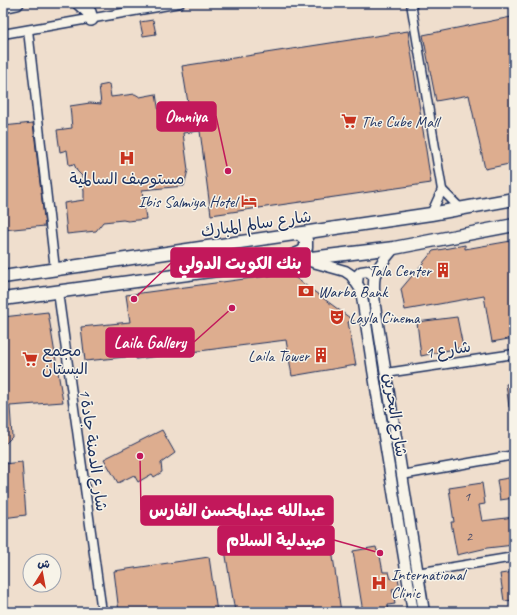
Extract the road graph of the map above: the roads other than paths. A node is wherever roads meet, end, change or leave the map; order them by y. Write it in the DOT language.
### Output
graph roads {
  1 [pos="17,3"];
  2 [pos="80,3"];
  3 [pos="180,3"];
  4 [pos="411,3"];
  5 [pos="3,6"];
  6 [pos="91,19"];
  7 [pos="28,30"];
  8 [pos="3,34"];
  9 [pos="442,190"];
  10 [pos="514,199"];
  11 [pos="461,209"];
  12 [pos="430,214"];
  13 [pos="514,225"];
  14 [pos="300,234"];
  15 [pos="394,248"];
  16 [pos="304,259"];
  17 [pos="278,262"];
  18 [pos="55,269"];
  19 [pos="3,276"];
  20 [pos="374,276"];
  21 [pos="357,283"];
  22 [pos="58,292"];
  23 [pos="3,299"];
  24 [pos="514,354"];
  25 [pos="386,373"];
  26 [pos="514,455"];
  27 [pos="402,475"];
  28 [pos="514,557"];
  29 [pos="417,573"];
  30 [pos="102,612"];
  31 [pos="414,612"];
  32 [pos="424,612"];
  1 -- 5 [label="main road"];
  2 -- 6 [label="main road"];
  3 -- 6 [label="street"];
  4 -- 9 [label="street"];
  6 -- 7 [label="street"];
  7 -- 8 [label="street"];
  7 -- 18 [label="street"];
  9 -- 11 [label="street"];
  9 -- 12 [label="street"];
  10 -- 11 [label="main road, شارع سالم المبارك"];
  11 -- 12 [label="main road, شارع سالم المبارك"];
  12 -- 14 [label="main road, شارع سالم المبارك"];
  13 -- 15 [label="main road"];
  14 -- 17 [label="main road"];
  14 -- 18 [label="main road, شارع سالم المبارك"];
  15 -- 16 [label="main road"];
  15 -- 20 [label="street"];
  16 -- 17 [label="main road"];
  16 -- 21 [label="street"];
  17 -- 22 [label="main road"];
  18 -- 19 [label="main road, شارع سالم المبارك"];
  20 -- 21 [label="street"];
  20 -- 25 [label="street, شارع البحرين"];
  21 -- 31 [label="street, شارع البحرين"];
  22 -- 23 [label="main road"];
  22 -- 30 [label="street, شارع الدمنة جادة 1"];
  24 -- 25 [label="street, شارع 1"];
  25 -- 27 [label="street, شارع البحرين"];
  26 -- 27 [label="street"];
  27 -- 29 [label="street, شارع البحرين"];
  28 -- 29 [label="street"];
  29 -- 32 [label="street, شارع البحرين"];
}
